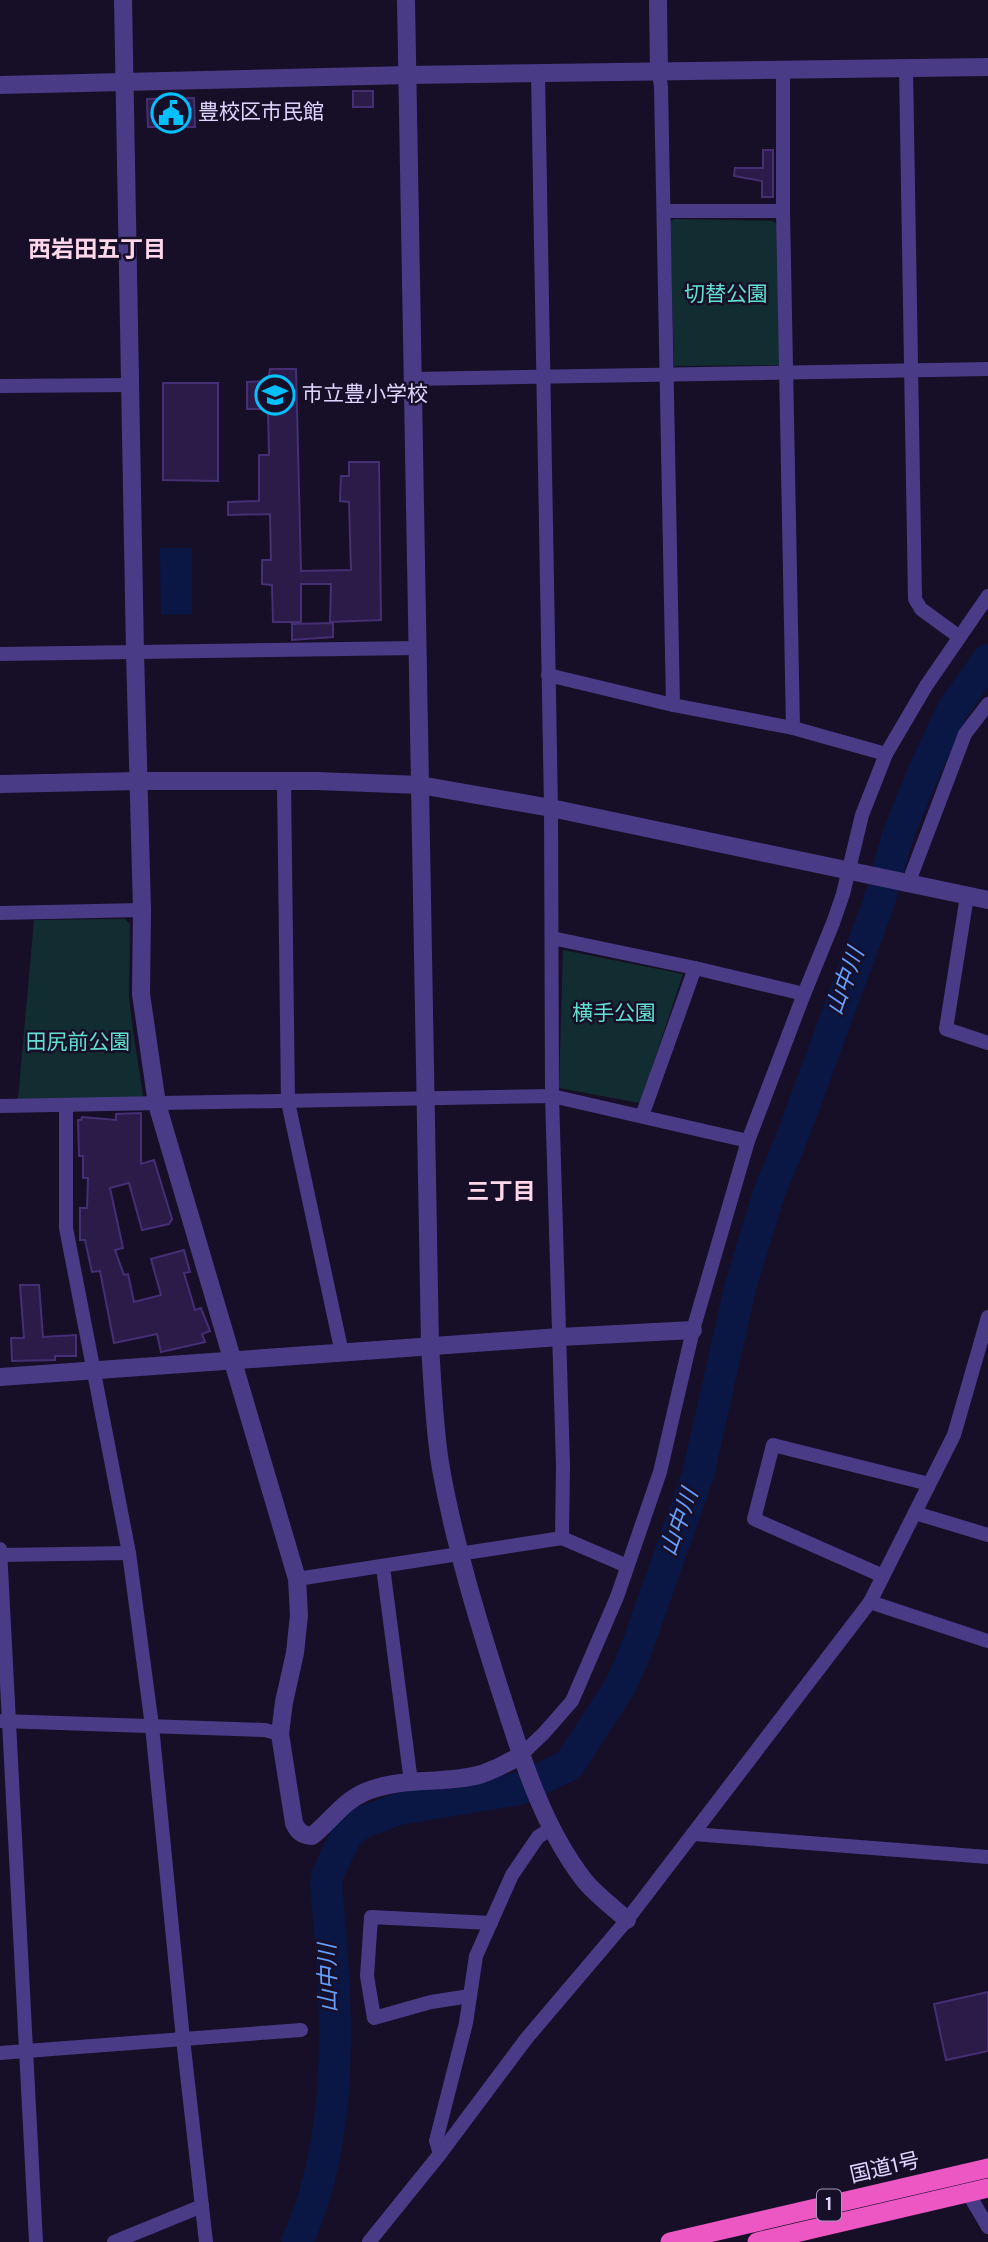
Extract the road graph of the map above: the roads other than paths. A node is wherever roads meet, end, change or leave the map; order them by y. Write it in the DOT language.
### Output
graph roads {
  1 [pos="123,0"];
  2 [pos="406,0"];
  3 [pos="658,0"];
  4 [pos="988,67"];
  5 [pos="906,69"];
  6 [pos="783,71"];
  7 [pos="659,72"];
  8 [pos="538,74"];
  9 [pos="408,75"];
  10 [pos="124,82"];
  11 [pos="0,85"];
  12 [pos="664,211"];
  13 [pos="783,211"];
  14 [pos="988,369"];
  15 [pos="910,370"];
  16 [pos="787,371"];
  17 [pos="667,375"];
  18 [pos="544,376"];
  19 [pos="413,379"];
  20 [pos="129,385"];
  21 [pos="0,386"];
  22 [pos="988,596"];
  23 [pos="958,636"];
  24 [pos="418,648"];
  25 [pos="135,652"];
  26 [pos="0,654"];
  27 [pos="548,675"];
  28 [pos="988,704"];
  29 [pos="673,705"];
  30 [pos="793,728"];
  31 [pos="886,754"];
  32 [pos="140,781"];
  33 [pos="284,781"];
  34 [pos="0,784"];
  35 [pos="420,785"];
  36 [pos="551,808"];
  37 [pos="852,872"];
  38 [pos="905,883"];
  39 [pos="967,895"];
  40 [pos="988,900"];
  41 [pos="142,910"];
  42 [pos="0,913"];
  43 [pos="552,938"];
  44 [pos="695,968"];
  45 [pos="804,994"];
  46 [pos="988,1043"];
  47 [pos="552,1096"];
  48 [pos="427,1099"];
  49 [pos="288,1101"];
  50 [pos="157,1104"];
  51 [pos="0,1106"];
  52 [pos="66,1106"];
  53 [pos="642,1116"];
  54 [pos="748,1141"];
  55 [pos="988,1317"];
  56 [pos="693,1331"];
  57 [pos="560,1337"];
  58 [pos="430,1347"];
  59 [pos="341,1353"];
  60 [pos="232,1360"];
  61 [pos="973,1370"];
  62 [pos="95,1371"];
  63 [pos="988,1375"];
  64 [pos="0,1377"];
  65 [pos="929,1484"];
  66 [pos="915,1513"];
  67 [pos="988,1535"];
  68 [pos="562,1538"];
  69 [pos="0,1549"];
  70 [pos="129,1553"];
  71 [pos="0,1555"];
  72 [pos="461,1555"];
  73 [pos="627,1566"];
  74 [pos="383,1567"];
  75 [pos="883,1576"];
  76 [pos="298,1579"];
  77 [pos="870,1602"];
  78 [pos="988,1641"];
  79 [pos="5,1721"];
  80 [pos="152,1726"];
  81 [pos="280,1734"];
  82 [pos="521,1755"];
  83 [pos="411,1782"];
  84 [pos="552,1828"];
  85 [pos="693,1834"];
  86 [pos="988,1857"];
  87 [pos="626,1920"];
  88 [pos="491,1923"];
  89 [pos="471,1996"];
  90 [pos="301,2030"];
  91 [pos="183,2039"];
  92 [pos="26,2050"];
  93 [pos="0,2053"];
  94 [pos="440,2154"];
  95 [pos="988,2168"];
  96 [pos="988,2188"];
  97 [pos="968,2193"];
  98 [pos="202,2206"];
  99 [pos="988,2227"];
  100 [pos="36,2242"];
  101 [pos="114,2242"];
  102 [pos="206,2242"];
  103 [pos="369,2242"];
  104 [pos="670,2242"];
  105 [pos="757,2242"];
  1 -- 10 [label="street"];
  2 -- 9 [label="street"];
  3 -- 7 [label="street"];
  4 -- 5 [label="street"];
  5 -- 6 [label="street"];
  5 -- 15 [label="street"];
  6 -- 7 [label="street"];
  6 -- 13 [label="street"];
  7 -- 8 [label="street"];
  7 -- 12 [label="street"];
  8 -- 9 [label="street"];
  8 -- 18 [label="street"];
  9 -- 10 [label="street"];
  9 -- 19 [label="street"];
  10 -- 11 [label="street"];
  10 -- 20 [label="street"];
  12 -- 13 [label="street"];
  12 -- 17 [label="street"];
  13 -- 16 [label="street"];
  14 -- 15 [label="street"];
  15 -- 16 [label="street"];
  15 -- 23 [label="street"];
  16 -- 17 [label="street"];
  16 -- 30 [label="street"];
  17 -- 18 [label="street"];
  17 -- 29 [label="street"];
  18 -- 19 [label="street"];
  18 -- 27 [label="street"];
  19 -- 24 [label="street"];
  20 -- 21 [label="street"];
  20 -- 25 [label="street"];
  22 -- 23 [label="street"];
  23 -- 31 [label="street"];
  24 -- 25 [label="street"];
  24 -- 35 [label="street"];
  25 -- 26 [label="street"];
  25 -- 32 [label="street"];
  27 -- 29 [label="street"];
  27 -- 36 [label="street"];
  28 -- 38 [label="street"];
  29 -- 30 [label="street"];
  30 -- 31 [label="street"];
  31 -- 37 [label="street"];
  32 -- 33 [label="street"];
  32 -- 34 [label="street"];
  32 -- 41 [label="street"];
  33 -- 35 [label="street"];
  33 -- 49 [label="street"];
  35 -- 36 [label="street"];
  35 -- 48 [label="street"];
  36 -- 37 [label="street"];
  36 -- 43 [label="street"];
  37 -- 38 [label="street"];
  37 -- 45 [label="street"];
  38 -- 39 [label="street"];
  39 -- 40 [label="street"];
  39 -- 46 [label="street"];
  41 -- 42 [label="street"];
  41 -- 50 [label="street"];
  43 -- 44 [label="street"];
  43 -- 47 [label="street"];
  44 -- 45 [label="street"];
  44 -- 53 [label="street"];
  45 -- 54 [label="street"];
  47 -- 48 [label="street"];
  47 -- 53 [label="street"];
  47 -- 57 [label="street"];
  48 -- 49 [label="street"];
  48 -- 58 [label="street"];
  49 -- 50 [label="street"];
  49 -- 59 [label="street"];
  50 -- 52 [label="street"];
  50 -- 60 [label="street"];
  51 -- 52 [label="street"];
  52 -- 62 [label="street"];
  53 -- 54 [label="street"];
  54 -- 56 [label="street"];
  55 -- 61 [label="street"];
  56 -- 57 [label="street"];
  56 -- 73 [label="street"];
  57 -- 58 [label="street"];
  57 -- 68 [label="street"];
  58 -- 59 [label="street"];
  58 -- 72 [label="street"];
  59 -- 60 [label="street"];
  60 -- 62 [label="street"];
  60 -- 76 [label="street"];
  61 -- 63 [label="street"];
  61 -- 65 [label="street"];
  62 -- 64 [label="street"];
  62 -- 70 [label="street"];
  65 -- 66 [label="street"];
  65 -- 75 [label="street"];
  66 -- 67 [label="street"];
  66 -- 75 [label="street"];
  68 -- 72 [label="street"];
  68 -- 73 [label="street"];
  69 -- 71 [label="street"];
  70 -- 71 [label="street"];
  70 -- 80 [label="street"];
  71 -- 79 [label="street"];
  72 -- 74 [label="street"];
  72 -- 82 [label="street"];
  73 -- 82 [label="street"];
  74 -- 76 [label="street"];
  74 -- 83 [label="street"];
  75 -- 77 [label="street"];
  76 -- 81 [label="street"];
  77 -- 78 [label="street"];
  77 -- 85 [label="street"];
  79 -- 80 [label="street"];
  79 -- 92 [label="street"];
  80 -- 81 [label="street"];
  80 -- 91 [label="street"];
  81 -- 83 [label="street"];
  82 -- 83 [label="street"];
  82 -- 84 [label="street"];
  84 -- 87 [label="street"];
  84 -- 88 [label="street"];
  85 -- 86 [label="street"];
  85 -- 87 [label="street"];
  87 -- 94 [label="street"];
  88 -- 89 [label="street"];
  88 -- 89 [label="street"];
  89 -- 94 [label="street"];
  90 -- 91 [label="street"];
  91 -- 92 [label="street"];
  91 -- 98 [label="street"];
  92 -- 93 [label="street"];
  92 -- 100 [label="street"];
  94 -- 103 [label="street"];
  95 -- 104 [label="highway, 国道1号 / 1"];
  96 -- 97 [label="highway, 国道1号 / 1"];
  97 -- 99 [label="street"];
  97 -- 105 [label="highway, 国道1号 / 1"];
  98 -- 101 [label="street"];
  98 -- 102 [label="street"];
}
